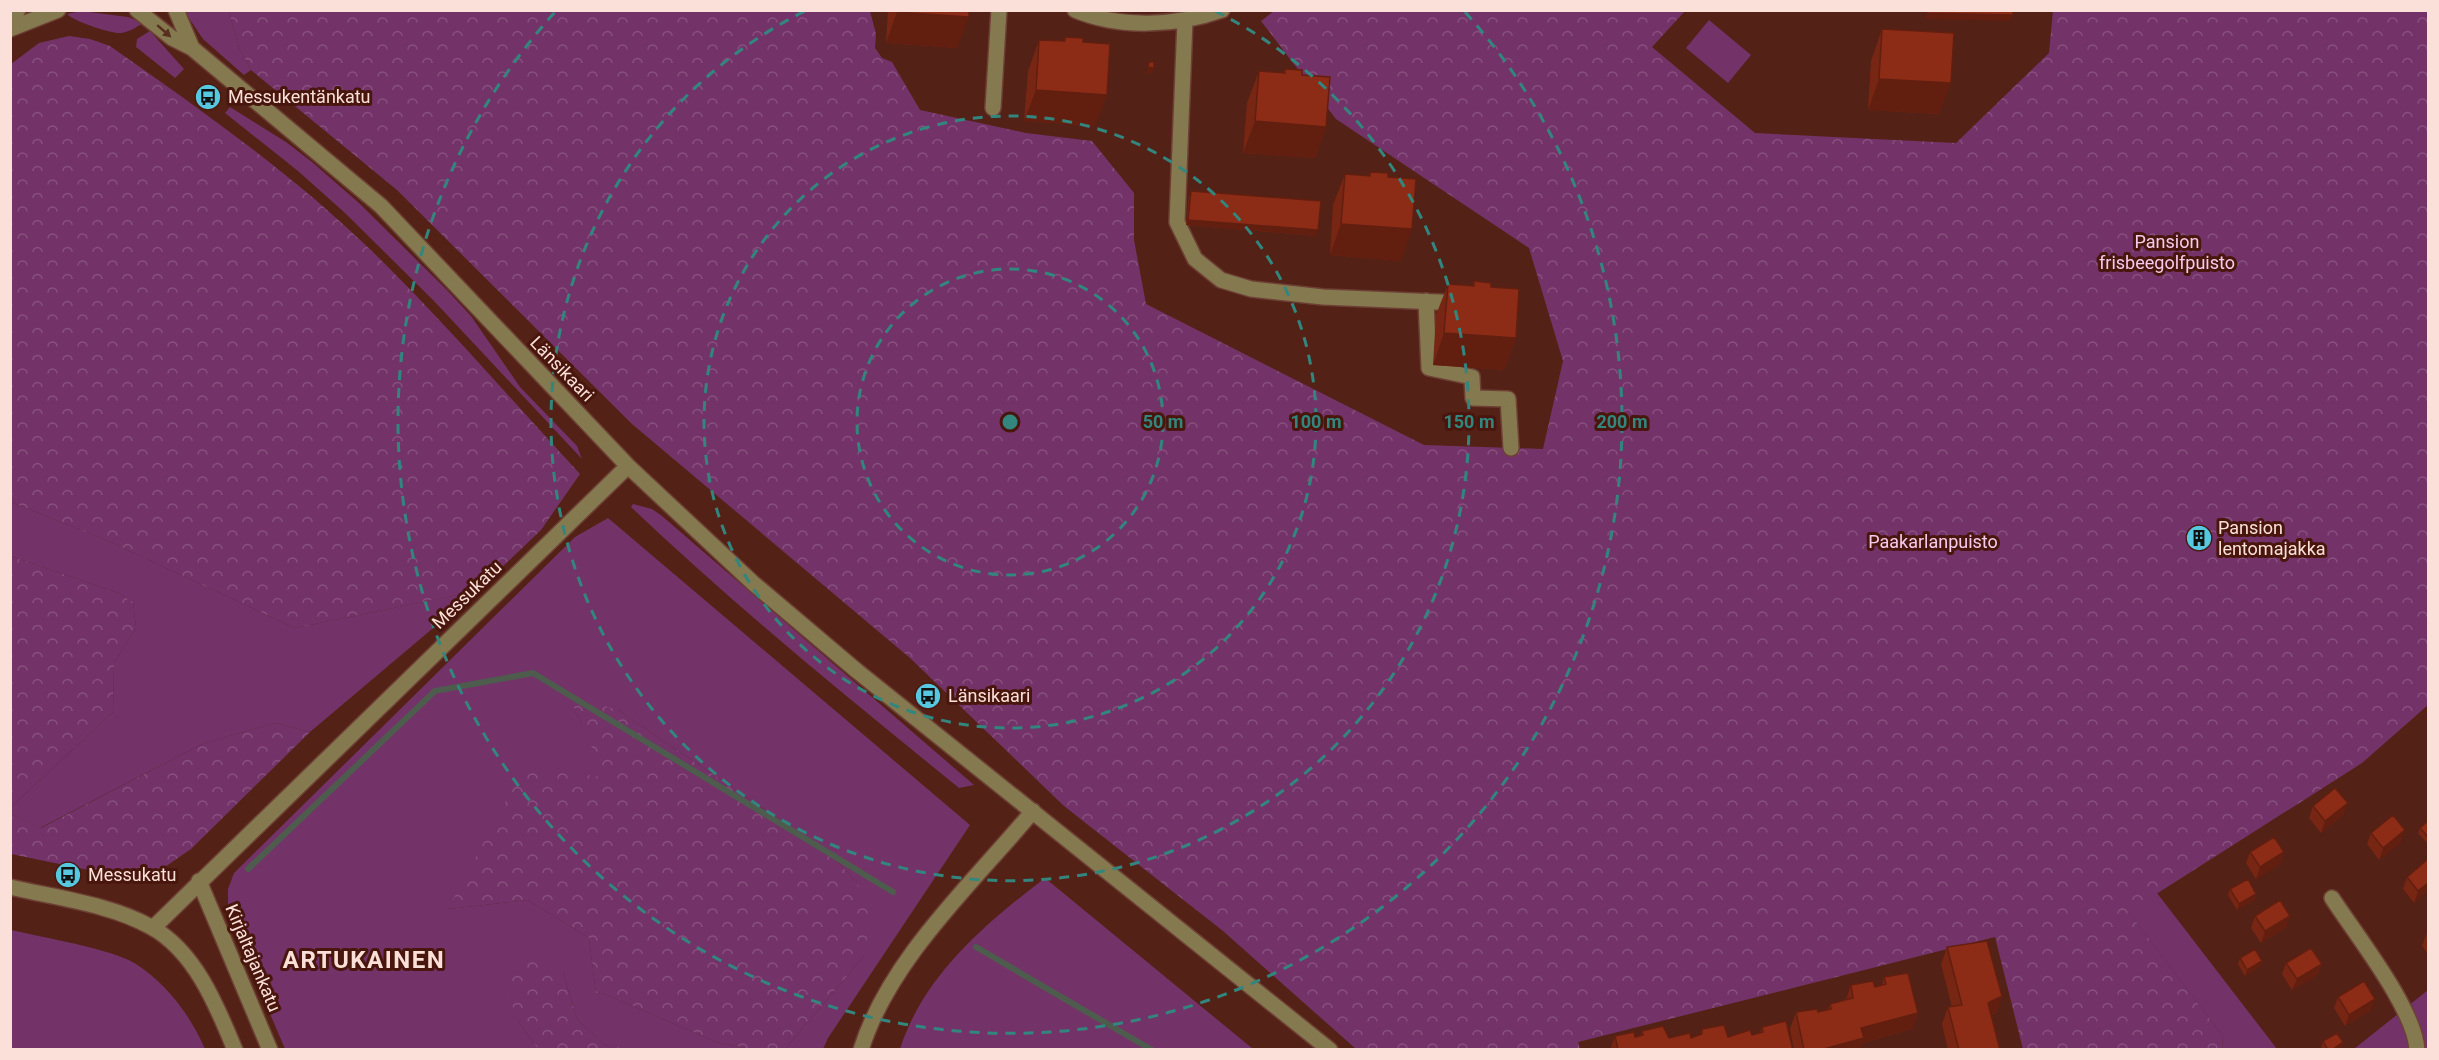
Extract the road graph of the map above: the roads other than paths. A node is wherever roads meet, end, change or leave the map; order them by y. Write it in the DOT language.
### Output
graph roads {
  1 [pos="18,10"];
  2 [pos="58,10"];
  3 [pos="137,10"];
  4 [pos="176,10"];
  5 [pos="999,10"];
  6 [pos="1075,10"];
  7 [pos="1222,10"];
  8 [pos="1185,20"];
  9 [pos="10,21"];
  10 [pos="10,29"];
  11 [pos="192,48"];
  12 [pos="993,108"];
  13 [pos="1426,301"];
  14 [pos="1466,303"];
  15 [pos="1511,448"];
  16 [pos="628,466"];
  17 [pos="1033,811"];
  18 [pos="200,881"];
  19 [pos="10,887"];
  20 [pos="2332,898"];
  21 [pos="153,928"];
  22 [pos="236,1050"];
  23 [pos="270,1050"];
  24 [pos="861,1050"];
  25 [pos="1330,1050"];
  26 [pos="2416,1050"];
  1 -- 9 [label="street"];
  2 -- 10 [label="street"];
  3 -- 11 [label="street, Länsikaari, one-way"];
  4 -- 11 [label="street, Länsikaari"];
  5 -- 12 [label="street"];
  6 -- 8 [label="street"];
  7 -- 8 [label="street"];
  8 -- 13 [label="street"];
  11 -- 16 [label="street, Länsikaari"];
  13 -- 14 [label="street"];
  13 -- 15 [label="street"];
  16 -- 17 [label="street, Länsikaari"];
  16 -- 18 [label="street, Messukatu"];
  17 -- 24 [label="street"];
  17 -- 25 [label="street, Länsikaari"];
  18 -- 21 [label="street, Messukatu"];
  18 -- 23 [label="street, Kirjaltajankatu"];
  19 -- 21 [label="street"];
  20 -- 26 [label="street"];
  21 -- 22 [label="street"];
}
